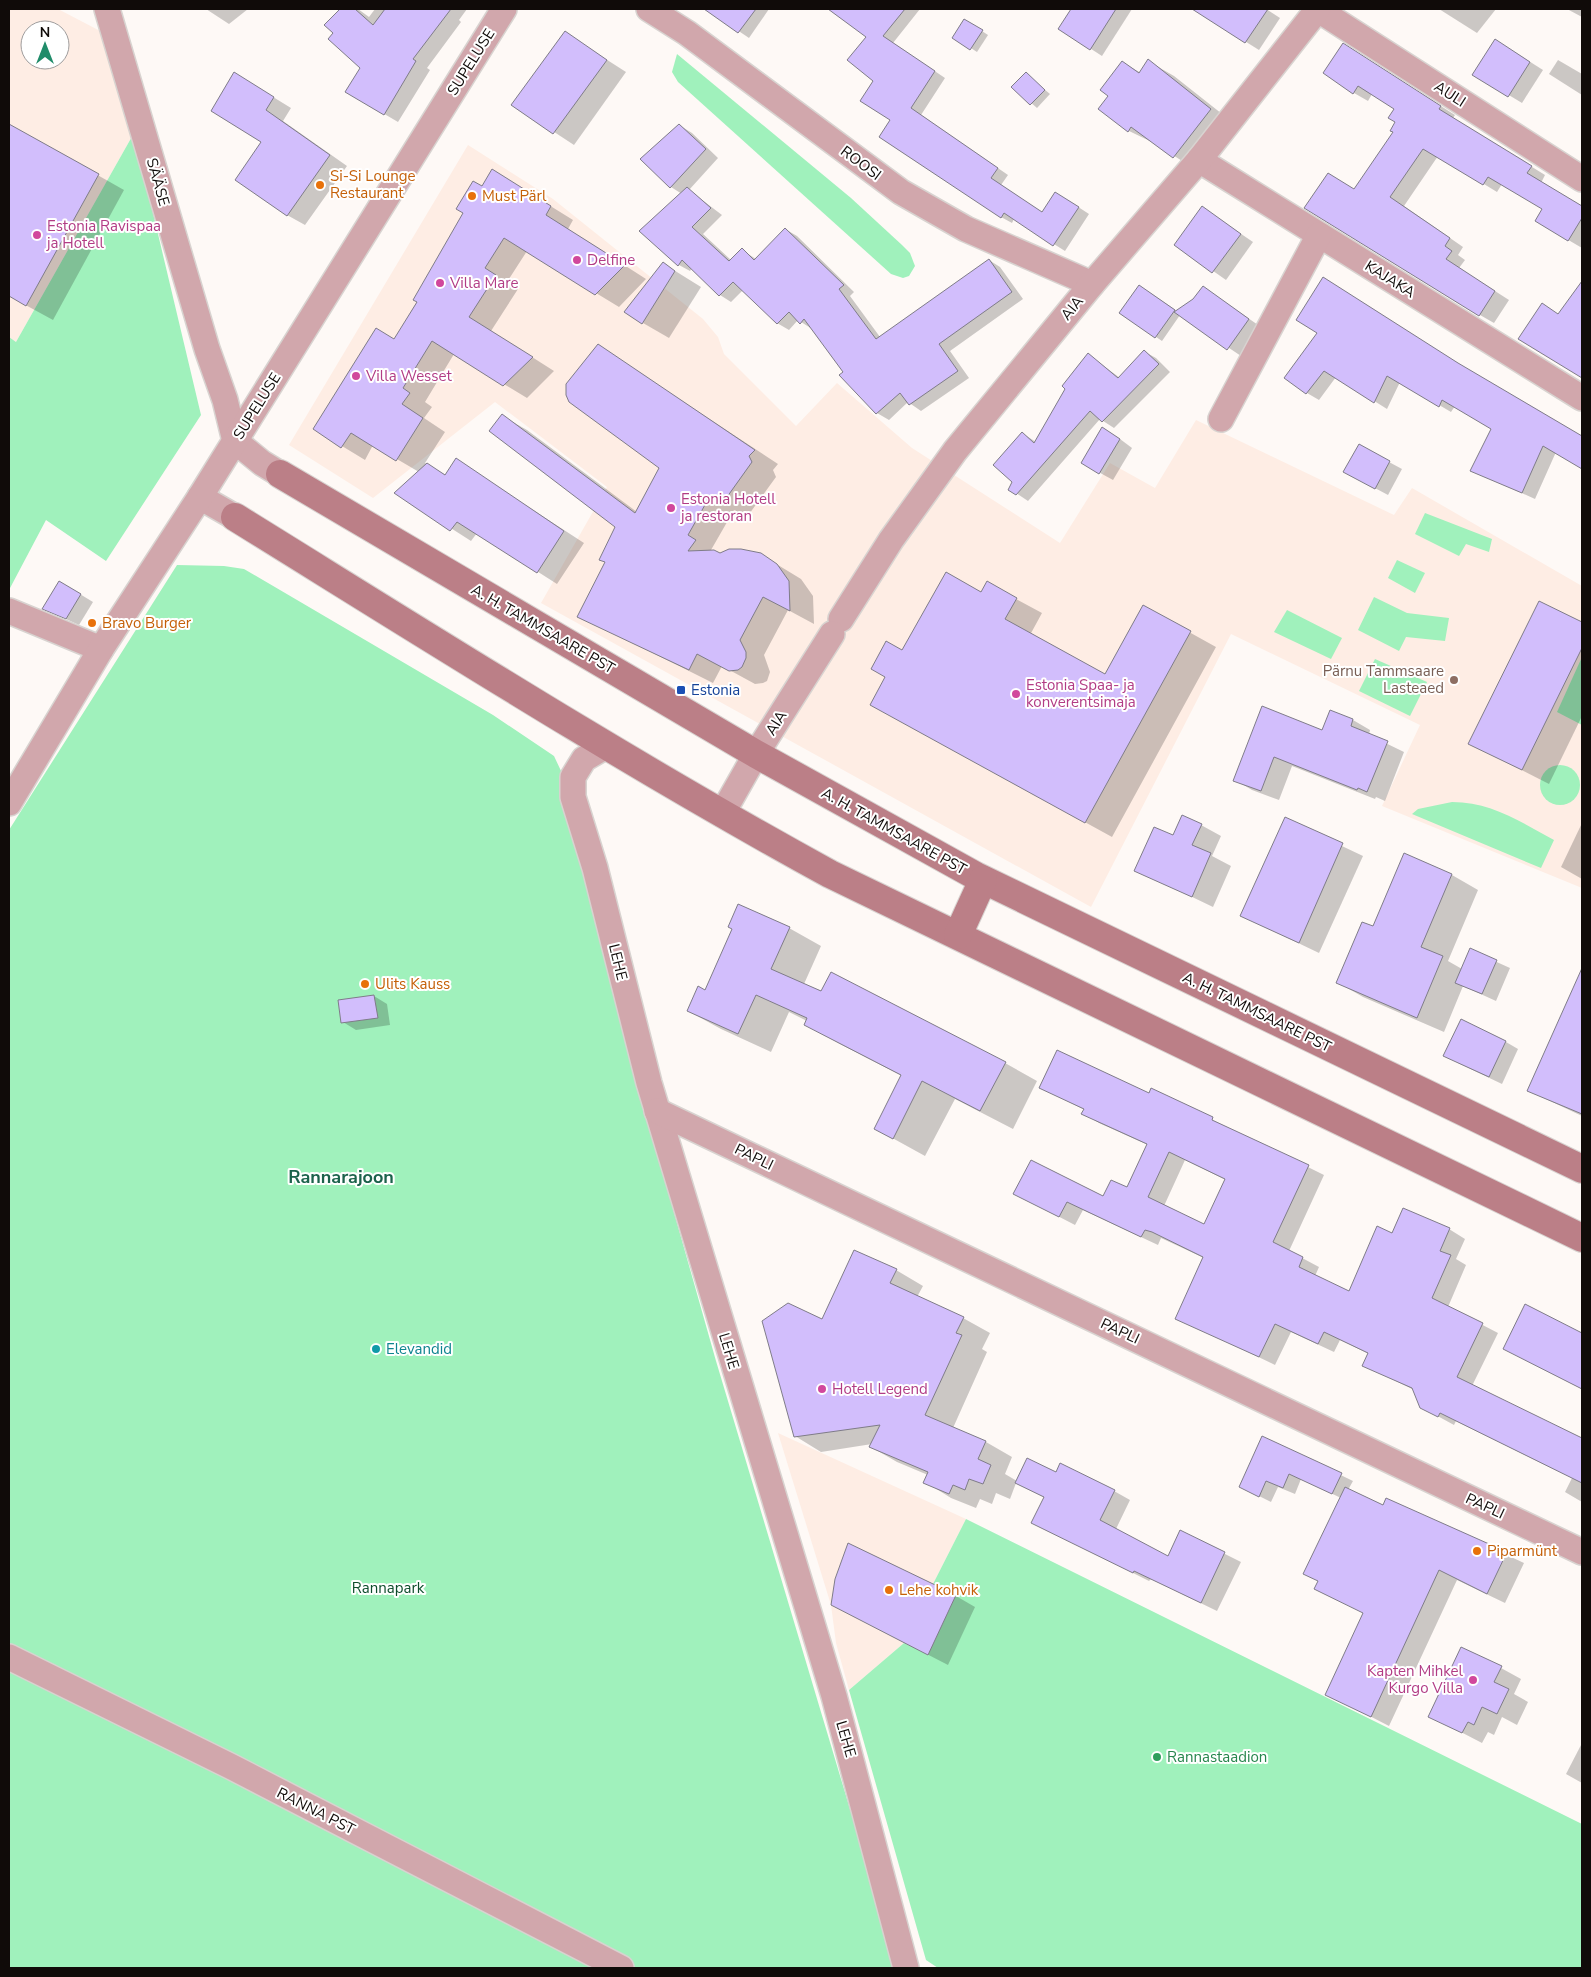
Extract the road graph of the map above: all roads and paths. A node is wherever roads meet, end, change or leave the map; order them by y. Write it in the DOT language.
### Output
graph roads {
  1 [pos="107,9"];
  2 [pos="504,9"];
  3 [pos="649,9"];
  4 [pos="1318,9"];
  5 [pos="1199,160"];
  6 [pos="1582,179"];
  7 [pos="1319,235"];
  8 [pos="1092,284"];
  9 [pos="1582,398"];
  10 [pos="1221,419"];
  11 [pos="235,441"];
  12 [pos="280,474"];
  13 [pos="200,497"];
  14 [pos="235,517"];
  15 [pos="9,612"];
  16 [pos="101,650"];
  17 [pos="606,746"];
  18 [pos="756,754"];
  19 [pos="9,803"];
  20 [pos="722,814"];
  21 [pos="983,880"];
  22 [pos="958,936"];
  23 [pos="657,1111"];
  24 [pos="1582,1169"];
  25 [pos="1582,1238"];
  26 [pos="1582,1552"];
  27 [pos="9,1657"];
  28 [pos="622,1968"];
  29 [pos="906,1968"];
  1 -- 11 [label="street, SÄÄSE"];
  2 -- 11 [label="street, SUPELUSE"];
  3 -- 8 [label="street, ROOSI"];
  4 -- 5 [label="street, AIA"];
  4 -- 6 [label="street, AULI"];
  5 -- 7 [label="street, KAJAKA"];
  5 -- 8 [label="street, AIA"];
  7 -- 9 [label="street, KAJAKA"];
  7 -- 10 [label="street"];
  8 -- 18 [label="street, AIA"];
  11 -- 12 [label="street, A. H. TAMMSAARE PST"];
  11 -- 13 [label="street, SUPELUSE"];
  12 -- 18 [label="street, A. H. TAMMSAARE PST"];
  13 -- 14 [label="street"];
  13 -- 16 [label="street, SUPELUSE"];
  14 -- 17 [label="street"];
  15 -- 16 [label="street"];
  16 -- 19 [label="street, SUPELUSE"];
  17 -- 20 [label="street"];
  17 -- 23 [label="street, LEHE"];
  18 -- 20 [label="street, AIA"];
  18 -- 21 [label="street, A. H. TAMMSAARE PST"];
  20 -- 22 [label="street"];
  21 -- 22 [label="street"];
  21 -- 24 [label="street, A. H. TAMMSAARE PST"];
  22 -- 25 [label="street"];
  23 -- 26 [label="street, PAPLI"];
  23 -- 29 [label="street, LEHE"];
  27 -- 28 [label="street, RANNA PST"];
}
